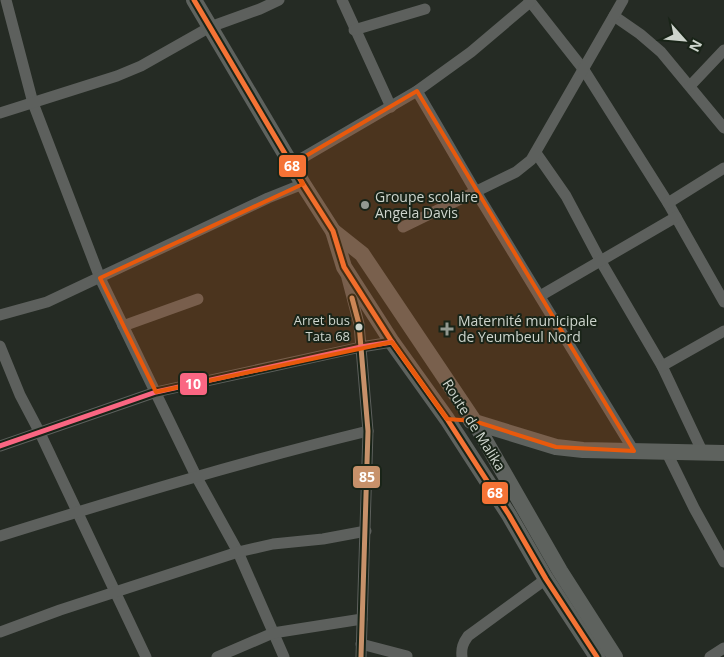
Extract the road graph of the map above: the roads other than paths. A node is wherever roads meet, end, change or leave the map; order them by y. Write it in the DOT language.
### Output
graph roads {
  1 [pos="6,0"];
  2 [pos="194,0"];
  3 [pos="279,0"];
  4 [pos="342,0"];
  5 [pos="623,0"];
  6 [pos="529,1"];
  7 [pos="425,9"];
  8 [pos="614,16"];
  9 [pos="210,26"];
  10 [pos="354,30"];
  11 [pos="724,50"];
  12 [pos="584,70"];
  13 [pos="690,86"];
  14 [pos="417,91"];
  15 [pos="33,103"];
  16 [pos="391,107"];
  17 [pos="0,113"];
  18 [pos="724,128"];
  19 [pos="536,153"];
  20 [pos="292,164"];
  21 [pos="724,168"];
  22 [pos="303,184"];
  23 [pos="476,192"];
  24 [pos="668,203"];
  25 [pos="676,217"];
  26 [pos="403,227"];
  27 [pos="333,231"];
  28 [pos="600,260"];
  29 [pos="344,267"];
  30 [pos="100,278"];
  31 [pos="540,296"];
  32 [pos="198,298"];
  33 [pos="724,302"];
  34 [pos="0,315"];
  35 [pos="123,326"];
  36 [pos="724,330"];
  37 [pos="392,342"];
  38 [pos="0,346"];
  39 [pos="361,347"];
  40 [pos="662,366"];
  41 [pos="156,392"];
  42 [pos="447,419"];
  43 [pos="474,421"];
  44 [pos="368,431"];
  45 [pos="40,433"];
  46 [pos="0,446"];
  47 [pos="634,451"];
  48 [pos="666,451"];
  49 [pos="703,453"];
  50 [pos="724,453"];
  51 [pos="196,476"];
  52 [pos="76,512"];
  53 [pos="366,531"];
  54 [pos="0,536"];
  55 [pos="238,552"];
  56 [pos="724,562"];
  57 [pos="546,579"];
  58 [pos="116,592"];
  59 [pos="362,619"];
  60 [pos="0,632"];
  61 [pos="274,633"];
  62 [pos="361,644"];
  63 [pos="724,648"];
  64 [pos="407,656"];
  65 [pos="146,657"];
  66 [pos="217,657"];
  67 [pos="284,657"];
  68 [pos="361,657"];
  69 [pos="462,657"];
  70 [pos="597,657"];
  71 [pos="615,657"];
  72 [pos="710,657"];
  1 -- 15 [label="street"];
  2 -- 9 [label="main road, Route de Malika"];
  3 -- 9 [label="street"];
  4 -- 10 [label="street"];
  5 -- 8 [label="street"];
  6 -- 12 [label="street"];
  6 -- 14 [label="street"];
  7 -- 10 [label="street"];
  8 -- 12 [label="street"];
  8 -- 13 [label="street"];
  9 -- 15 [label="street"];
  9 -- 20 [label="main road, Route de Malika"];
  10 -- 16 [label="street"];
  11 -- 13 [label="street"];
  12 -- 19 [label="street"];
  12 -- 24 [label="street"];
  13 -- 18 [label="street"];
  14 -- 16 [label="street"];
  14 -- 23 [label="street"];
  15 -- 17 [label="street"];
  15 -- 30 [label="street"];
  16 -- 20 [label="street"];
  19 -- 23 [label="street"];
  19 -- 28 [label="street"];
  20 -- 22 [label="main road, Route de Malika"];
  21 -- 24 [label="street"];
  22 -- 27 [label="main road, Route de Malika"];
  22 -- 30 [label="street"];
  23 -- 26 [label="street"];
  23 -- 31 [label="street"];
  24 -- 25 [label="street"];
  25 -- 28 [label="street"];
  25 -- 33 [label="street"];
  27 -- 29 [label="main road, Route de Malika"];
  27 -- 43 [label="main road, Route de Malika"];
  28 -- 31 [label="street"];
  28 -- 40 [label="street"];
  29 -- 37 [label="main road, Route de Malika"];
  29 -- 39 [label="street"];
  30 -- 34 [label="street"];
  30 -- 35 [label="street"];
  31 -- 47 [label="street"];
  32 -- 35 [label="street"];
  35 -- 41 [label="street"];
  36 -- 40 [label="street"];
  37 -- 39 [label="street"];
  37 -- 42 [label="main road, Route de Malika"];
  38 -- 45 [label="street"];
  39 -- 41 [label="street"];
  39 -- 44 [label="street"];
  40 -- 49 [label="street"];
  41 -- 45 [label="street"];
  41 -- 51 [label="street"];
  42 -- 43 [label="main road"];
  42 -- 57 [label="main road, Route de Malika"];
  43 -- 47 [label="main road"];
  43 -- 71 [label="main road, Route de Malika"];
  44 -- 51 [label="street"];
  44 -- 53 [label="street"];
  45 -- 46 [label="street"];
  45 -- 52 [label="street"];
  47 -- 48 [label="main road"];
  48 -- 49 [label="main road"];
  48 -- 56 [label="street"];
  49 -- 50 [label="main road"];
  51 -- 52 [label="street"];
  51 -- 55 [label="street"];
  52 -- 54 [label="street"];
  52 -- 58 [label="street"];
  53 -- 55 [label="street"];
  53 -- 59 [label="street"];
  55 -- 58 [label="street"];
  55 -- 61 [label="street"];
  57 -- 69 [label="street"];
  57 -- 70 [label="main road, Route de Malika"];
  58 -- 60 [label="street"];
  58 -- 65 [label="street"];
  59 -- 61 [label="street"];
  59 -- 62 [label="street"];
  61 -- 66 [label="street"];
  61 -- 67 [label="street"];
  62 -- 64 [label="street"];
  62 -- 68 [label="street"];
  63 -- 72 [label="street"];
}
